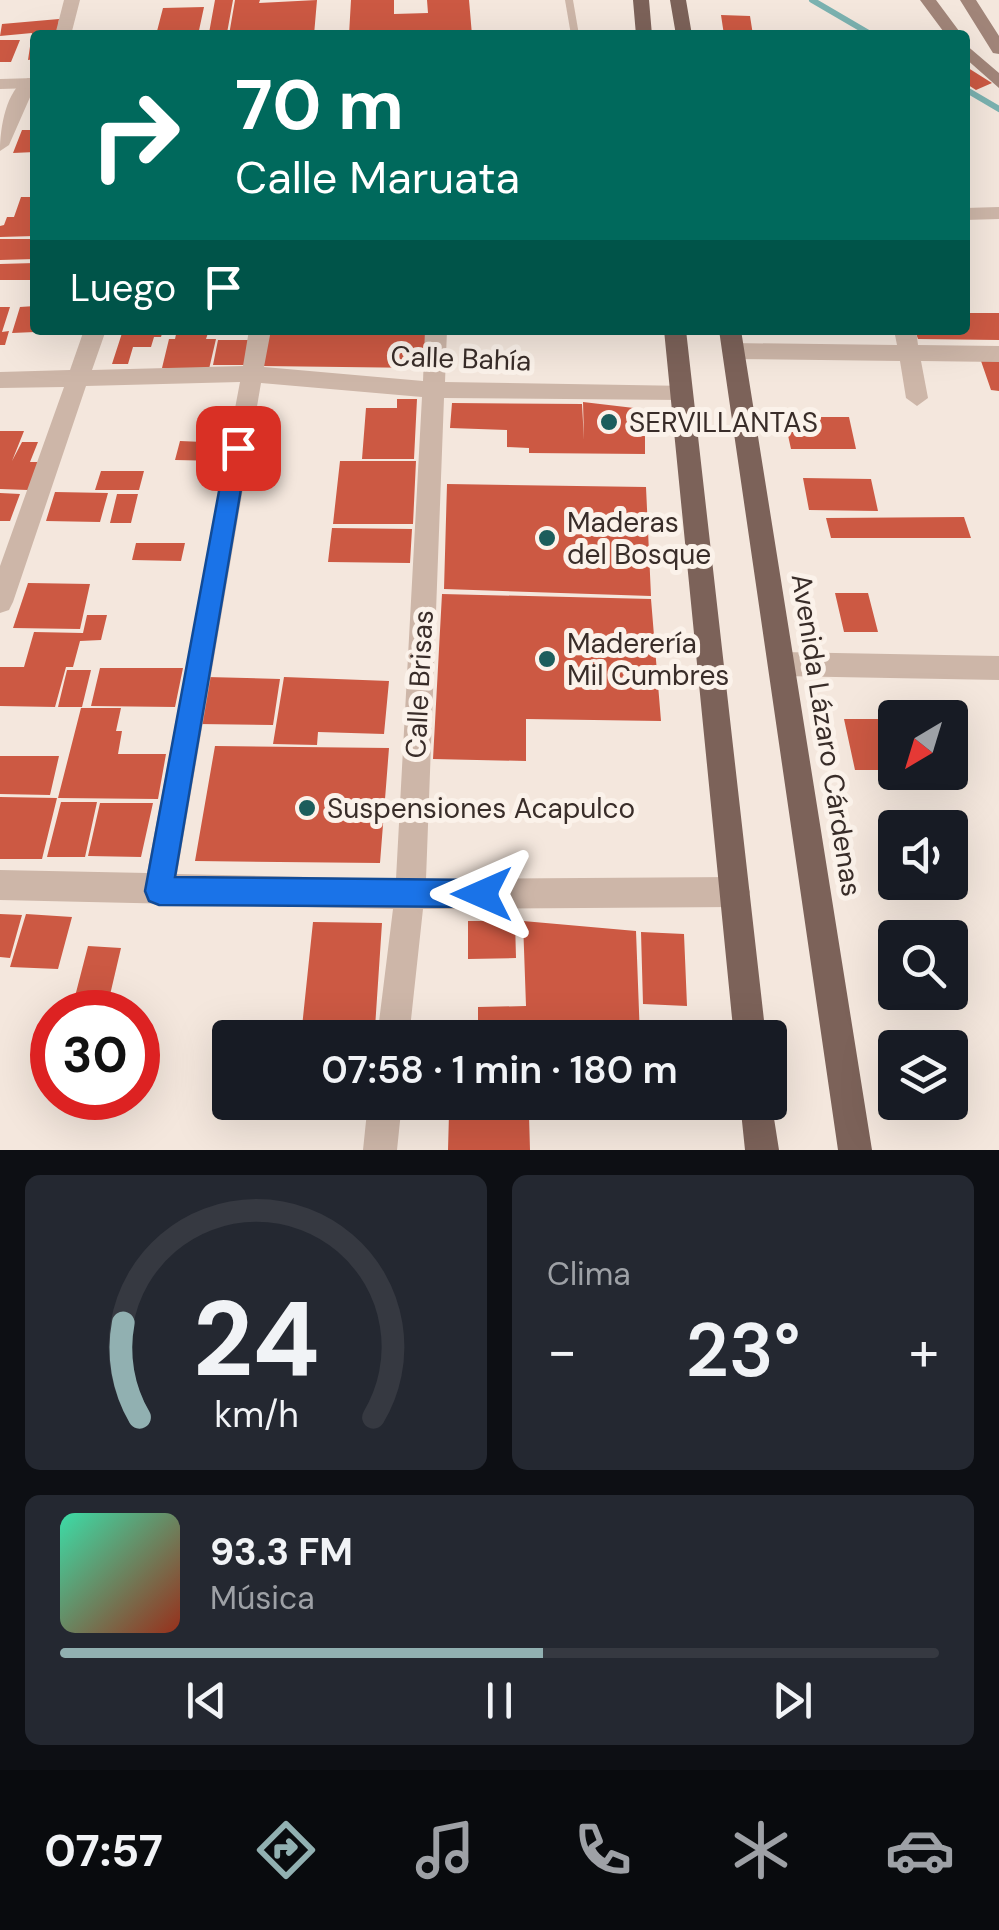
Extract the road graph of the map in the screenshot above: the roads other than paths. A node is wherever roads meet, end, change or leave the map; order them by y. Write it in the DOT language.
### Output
graph roads {
  1 [pos="72,0"];
  2 [pos="570,0"];
  3 [pos="641,0"];
  4 [pos="678,0"];
  5 [pos="928,0"];
  6 [pos="968,0"];
  7 [pos="64,30"];
  8 [pos="574,30"];
  9 [pos="644,30"];
  10 [pos="683,30"];
  11 [pos="950,30"];
  12 [pos="999,49"];
  13 [pos="970,55"];
  14 [pos="30,83"];
  15 [pos="0,84"];
  16 [pos="999,84"];
  17 [pos="30,87"];
  18 [pos="0,146"];
  19 [pos="970,215"];
  20 [pos="997,219"];
  21 [pos="94,335"];
  22 [pos="259,335"];
  23 [pos="436,335"];
  24 [pos="675,335"];
  25 [pos="905,335"];
  26 [pos="732,340"];
  27 [pos="910,354"];
  28 [pos="999,354"];
  29 [pos="251,374"];
  30 [pos="79,379"];
  31 [pos="0,380"];
  32 [pos="432,390"];
  33 [pos="681,392"];
  34 [pos="917,398"];
  35 [pos="0,602"];
  36 [pos="781,664"];
  37 [pos="999,668"];
  38 [pos="0,885"];
  39 [pos="159,891"];
  40 [pos="735,892"];
  41 [pos="410,894"];
  42 [pos="395,1020"];
  43 [pos="748,1020"];
  44 [pos="383,1120"];
  45 [pos="759,1120"];
  46 [pos="380,1150"];
  47 [pos="762,1150"];
  48 [pos="856,1150"];
  1 -- 7 [label="street"];
  2 -- 8 [label="lane"];
  3 -- 9 [label="main road"];
  4 -- 10 [label="main road"];
  5 -- 11 [label="main road"];
  6 -- 12 [label="main road"];
  13 -- 16 [label="main road"];
  14 -- 15 [label="street"];
  17 -- 18 [label="street"];
  19 -- 20 [label="street"];
  21 -- 30 [label="street"];
  22 -- 29 [label="street"];
  23 -- 32 [label="street, Calle Brisas"];
  24 -- 33 [label="main road"];
  25 -- 27 [label="street"];
  26 -- 27 [label="street"];
  26 -- 36 [label="main road, Avenida Lázaro Cárdenas"];
  27 -- 28 [label="street"];
  27 -- 34 [label="street"];
  29 -- 30 [label="street, Calle Bahía"];
  29 -- 32 [label="street, Calle Bahía"];
  29 -- 39 [label="street"];
  30 -- 31 [label="street, Calle Bahía"];
  30 -- 35 [label="street"];
  32 -- 33 [label="street, Calle Bahía"];
  32 -- 41 [label="street, Calle Brisas"];
  33 -- 40 [label="main road"];
  36 -- 37 [label="street"];
  36 -- 48 [label="main road, Avenida Lázaro Cárdenas"];
  38 -- 39 [label="street"];
  39 -- 41 [label="street"];
  40 -- 41 [label="street"];
  40 -- 43 [label="main road"];
  41 -- 42 [label="street, Calle Brisas"];
  44 -- 46 [label="street"];
  45 -- 47 [label="main road"];
}
